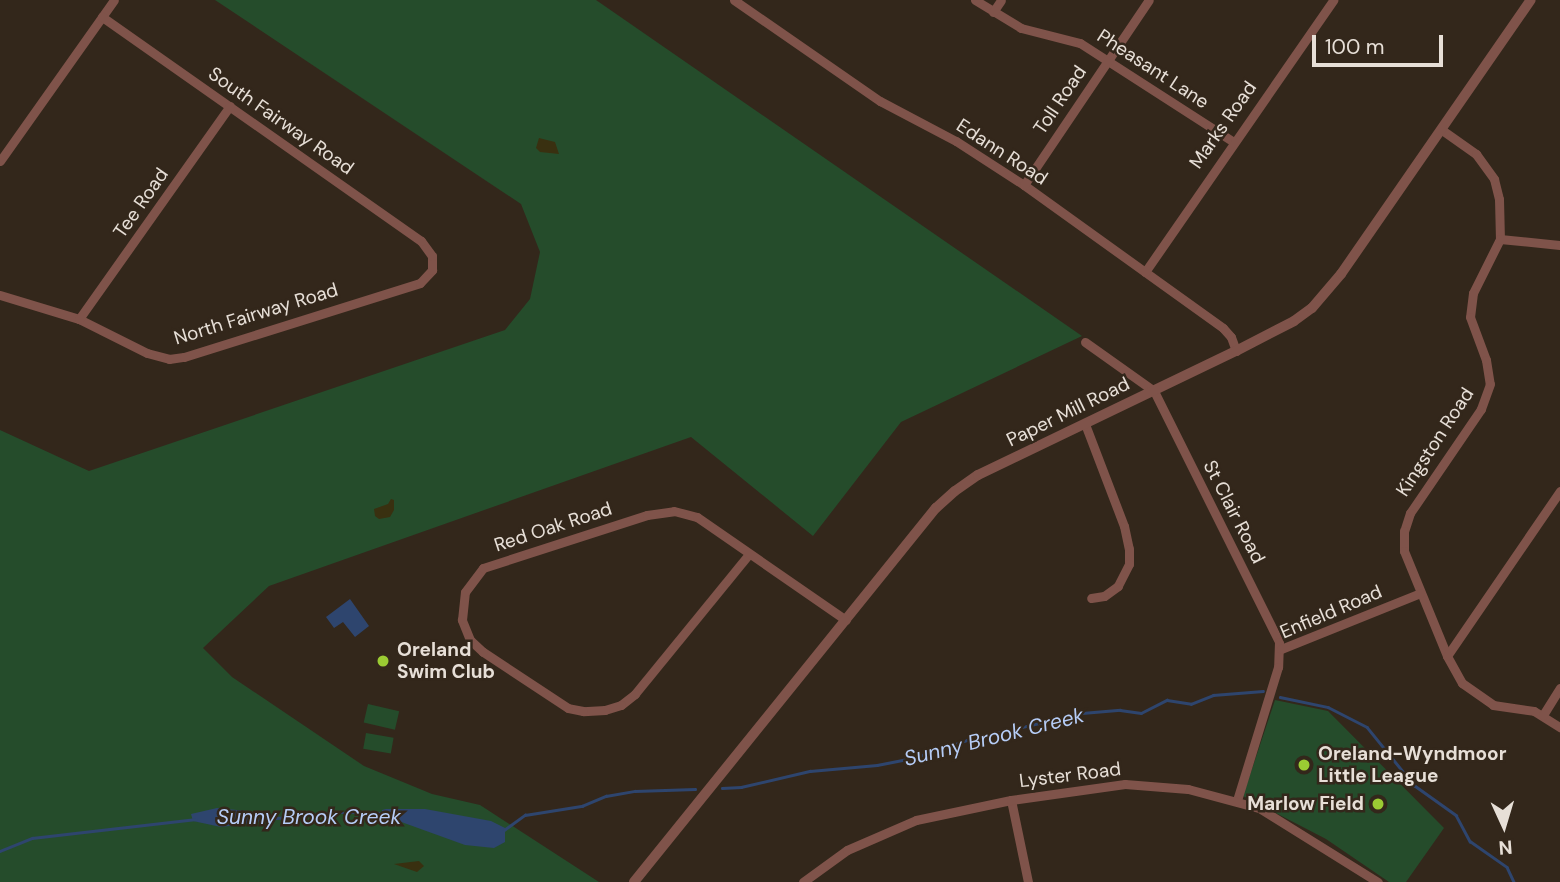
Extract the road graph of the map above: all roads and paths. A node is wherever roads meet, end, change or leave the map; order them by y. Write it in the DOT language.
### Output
graph roads {
  1 [pos="114,0"];
  2 [pos="734,0"];
  3 [pos="975,0"];
  4 [pos="1001,0"];
  5 [pos="1149,0"];
  6 [pos="1333,0"];
  7 [pos="1531,0"];
  8 [pos="993,12"];
  9 [pos="102,17"];
  10 [pos="1108,60"];
  11 [pos="230,106"];
  12 [pos="1442,130"];
  13 [pos="1232,141"];
  14 [pos="0,161"];
  15 [pos="1024,185"];
  16 [pos="1500,239"];
  17 [pos="1560,245"];
  18 [pos="432,260"];
  19 [pos="1145,272"];
  20 [pos="0,295"];
  21 [pos="79,319"];
  22 [pos="1085,342"];
  23 [pos="1236,351"];
  24 [pos="1154,391"];
  25 [pos="1086,424"];
  26 [pos="1560,491"];
  27 [pos="749,554"];
  28 [pos="1420,593"];
  29 [pos="1091,598"];
  30 [pos="846,620"];
  31 [pos="1281,649"];
  32 [pos="1447,656"];
  33 [pos="1560,688"];
  34 [pos="1543,715"];
  35 [pos="1560,727"];
  36 [pos="1011,800"];
  37 [pos="1237,800"];
  38 [pos="634,882"];
  39 [pos="803,882"];
  40 [pos="1028,882"];
  41 [pos="1378,882"];
  1 -- 9 [label="street"];
  2 -- 15 [label="street, Edann Road"];
  3 -- 8 [label="street, Pheasant Lane"];
  4 -- 8 [label="street"];
  5 -- 10 [label="street, Toll Road"];
  6 -- 13 [label="street, Marks Road"];
  7 -- 12 [label="street, Paper Mill Road"];
  8 -- 10 [label="street, Pheasant Lane"];
  9 -- 11 [label="street, South Fairway Road"];
  9 -- 14 [label="street"];
  10 -- 13 [label="street, Pheasant Lane"];
  10 -- 15 [label="street, Toll Road"];
  11 -- 18 [label="street, South Fairway Road"];
  11 -- 21 [label="street, Tee Road"];
  12 -- 16 [label="street, Kingston Road"];
  12 -- 23 [label="street, Paper Mill Road"];
  13 -- 19 [label="street, Marks Road"];
  15 -- 19 [label="street, Edann Road"];
  16 -- 17 [label="street"];
  16 -- 28 [label="street, Kingston Road"];
  18 -- 21 [label="street, North Fairway Road"];
  19 -- 23 [label="street, Edann Road"];
  20 -- 21 [label="street, North Fairway Road"];
  22 -- 24 [label="street"];
  23 -- 24 [label="street, Paper Mill Road"];
  24 -- 25 [label="street, Paper Mill Road"];
  24 -- 31 [label="street, St Clair Road"];
  25 -- 29 [label="street"];
  25 -- 30 [label="street, Paper Mill Road"];
  26 -- 32 [label="street"];
  27 -- 27 [label="street, Red Oak Road"];
  27 -- 30 [label="street"];
  28 -- 31 [label="street, Enfield Road"];
  28 -- 32 [label="street, Kingston Road"];
  30 -- 38 [label="street, Paper Mill Road"];
  31 -- 37 [label="street, Enfield Road"];
  32 -- 34 [label="street, Kingston Road"];
  33 -- 34 [label="street"];
  34 -- 35 [label="street, Kingston Road"];
  36 -- 37 [label="street, Lyster Road"];
  36 -- 39 [label="street, Lyster Road"];
  36 -- 40 [label="street"];
  37 -- 41 [label="street, Lyster Road"];
}
